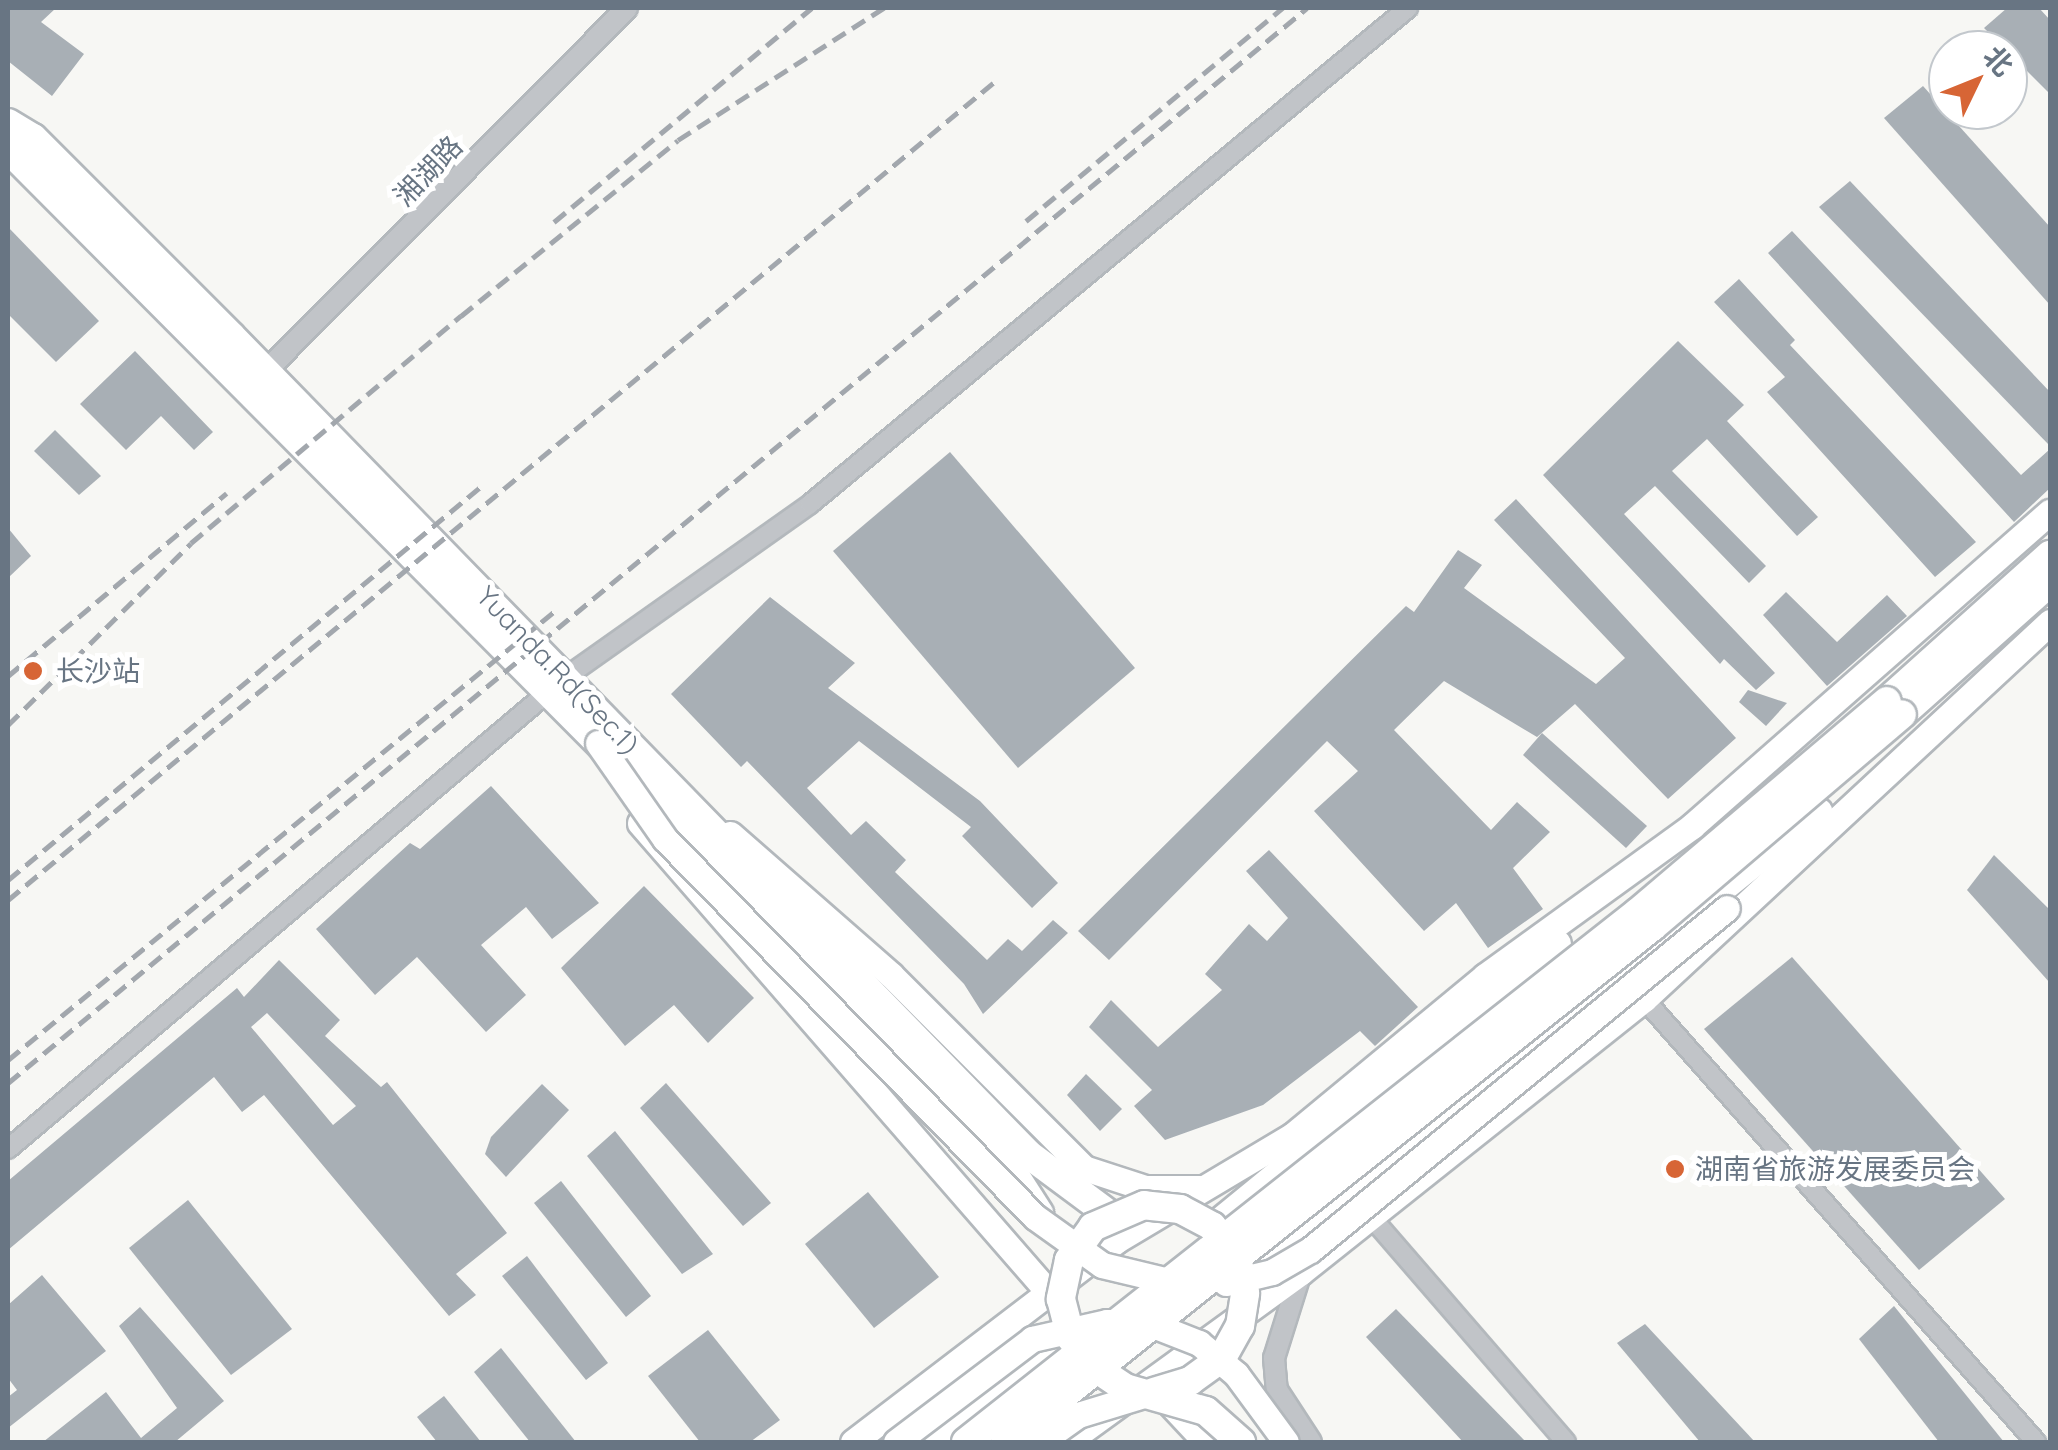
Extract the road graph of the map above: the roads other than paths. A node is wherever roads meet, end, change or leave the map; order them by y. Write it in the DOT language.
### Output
graph roads {
  1 [pos="627,8"];
  2 [pos="1408,8"];
  3 [pos="8,123"];
  4 [pos="8,149"];
  5 [pos="266,371"];
  6 [pos="2050,512"];
  7 [pos="2050,555"];
  8 [pos="2050,582"];
  9 [pos="2050,622"];
  10 [pos="557,690"];
  11 [pos="598,743"];
  12 [pos="1872,782"];
  13 [pos="674,789"];
  14 [pos="1826,825"];
  15 [pos="1590,910"];
  16 [pos="1644,1000"];
  17 [pos="8,1148"];
  18 [pos="1204,1188"];
  19 [pos="1110,1216"];
  20 [pos="1371,1216"];
  21 [pos="1212,1226"];
  22 [pos="1069,1260"];
  23 [pos="1302,1272"];
  24 [pos="1243,1276"];
  25 [pos="1050,1294"];
  26 [pos="1071,1338"];
  27 [pos="1233,1342"];
  28 [pos="1152,1387"];
  29 [pos="853,1442"];
  30 [pos="896,1442"];
  31 [pos="934,1442"];
  32 [pos="966,1442"];
  33 [pos="1004,1442"];
  34 [pos="1040,1442"];
  35 [pos="1067,1442"];
  36 [pos="1206,1442"];
  37 [pos="1241,1442"];
  38 [pos="1270,1442"];
  39 [pos="1286,1442"];
  40 [pos="1311,1442"];
  41 [pos="1566,1442"];
  42 [pos="2036,1442"];
  1 -- 5 [label="street, 湘湖路"];
  2 -- 10 [label="street"];
  3 -- 5 [label="main road, Yuanda.Rd(Sec.1)"];
  4 -- 10 [label="main road, Yuanda.Rd(Sec.1)"];
  5 -- 10 [label="main road, Yuanda.Rd(Sec.1)"];
  6 -- 15 [label="main road"];
  7 -- 32 [label="main road, bridge"];
  8 -- 33 [label="main road, bridge"];
  9 -- 12 [label="main road"];
  10 -- 11 [label="main road, Yuanda.Rd(Sec.1)"];
  10 -- 13 [label="main road, Yuanda.Rd(Sec.1)"];
  10 -- 17 [label="street"];
  10 -- 25 [label="main road"];
  11 -- 14 [label="main road, bridge"];
  11 -- 22 [label="main road, Yuanda.Rd(Sec.1), bridge"];
  12 -- 14 [label="main road"];
  12 -- 24 [label="main road"];
  13 -- 18 [label="main road"];
  13 -- 19 [label="main road, Yuanda.Rd(Sec.1)"];
  14 -- 16 [label="main road"];
  15 -- 18 [label="main road"];
  15 -- 21 [label="main road"];
  16 -- 20 [label="main road"];
  16 -- 42 [label="street"];
  18 -- 25 [label="main road"];
  19 -- 21 [label="main road, bridge"];
  19 -- 22 [label="main road, bridge"];
  20 -- 23 [label="main road"];
  20 -- 41 [label="street"];
  21 -- 24 [label="main road, bridge"];
  22 -- 26 [label="main road, bridge"];
  23 -- 28 [label="main road"];
  23 -- 40 [label="street"];
  24 -- 27 [label="main road, bridge"];
  25 -- 29 [label="main road"];
  26 -- 28 [label="main road, bridge"];
  26 -- 31 [label="main road"];
  27 -- 28 [label="main road, bridge"];
  27 -- 38 [label="main road, bridge"];
  28 -- 34 [label="main road, bridge"];
  28 -- 35 [label="main road"];
  28 -- 36 [label="main road"];
  28 -- 37 [label="main road, bridge"];
  30 -- 39 [label="main road, bridge"];
}
